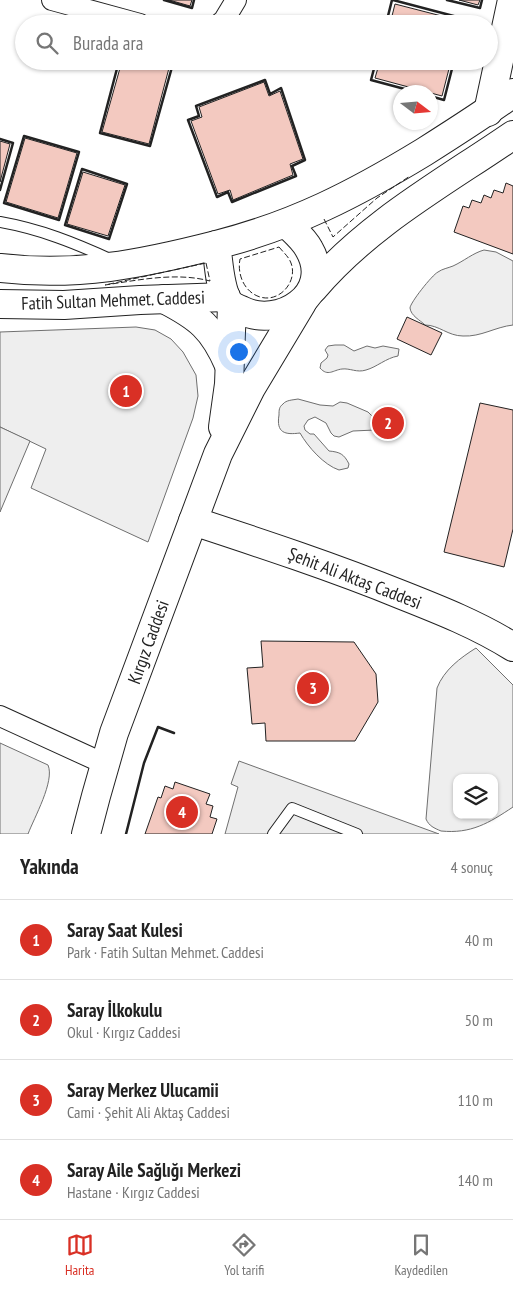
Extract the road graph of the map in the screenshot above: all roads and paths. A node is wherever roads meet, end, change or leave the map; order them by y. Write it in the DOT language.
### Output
graph roads {
  1 [pos="52,0"];
  2 [pos="236,0"];
  3 [pos="512,0"];
  4 [pos="107,15"];
  5 [pos="226,15"];
  6 [pos="498,65"];
  7 [pos="497,70"];
  8 [pos="513,93"];
  9 [pos="488,112"];
  10 [pos="513,135"];
  11 [pos="0,222"];
  12 [pos="286,224"];
  13 [pos="216,245"];
  14 [pos="124,265"];
  15 [pos="0,268"];
  16 [pos="308,296"];
  17 [pos="164,299"];
  18 [pos="229,302"];
  19 [pos="0,304"];
  20 [pos="230,368"];
  21 [pos="218,454"];
  22 [pos="193,521"];
  23 [pos="513,647"];
  24 [pos="0,716"];
  25 [pos="105,764"];
  26 [pos="86,834"];
  27 [pos="273,834"];
  28 [pos="357,834"];
  1 -- 4 [label="street"];
  2 -- 5 [label="street"];
  3 -- 6 [label="street"];
  7 -- 9 [label="street"];
  8 -- 9 [label="street, Fatih Sultan Mehmet. Caddesi"];
  9 -- 12 [label="street, Fatih Sultan Mehmet. Caddesi"];
  10 -- 16 [label="street, Fatih Sultan Mehmet. Caddesi"];
  11 -- 14 [label="lane, Fatih Sultan Mehmet. Caddesi"];
  12 -- 13 [label="street, Fatih Sultan Mehmet. Caddesi"];
  12 -- 16 [label="street"];
  13 -- 14 [label="street, Fatih Sultan Mehmet. Caddesi"];
  13 -- 18 [label="street, Fatih Sultan Mehmet. Caddesi"];
  14 -- 15 [label="street, Fatih Sultan Mehmet. Caddesi"];
  16 -- 18 [label="street, Fatih Sultan Mehmet. Caddesi"];
  16 -- 21 [label="street, Kırgız Caddesi"];
  17 -- 18 [label="street, Fatih Sultan Mehmet. Caddesi"];
  17 -- 19 [label="street, Fatih Sultan Mehmet. Caddesi"];
  17 -- 20 [label="street"];
  18 -- 20 [label="street, Kırgız Caddesi"];
  20 -- 21 [label="street, Kırgız Caddesi"];
  21 -- 22 [label="street, Kırgız Caddesi"];
  22 -- 23 [label="street, Şehit Ali Aktaş Caddesi"];
  22 -- 25 [label="street, Kırgız Caddesi"];
  24 -- 25 [label="street"];
  25 -- 26 [label="street, Kırgız Caddesi"];
  27 -- 28 [label="lane"];
}
